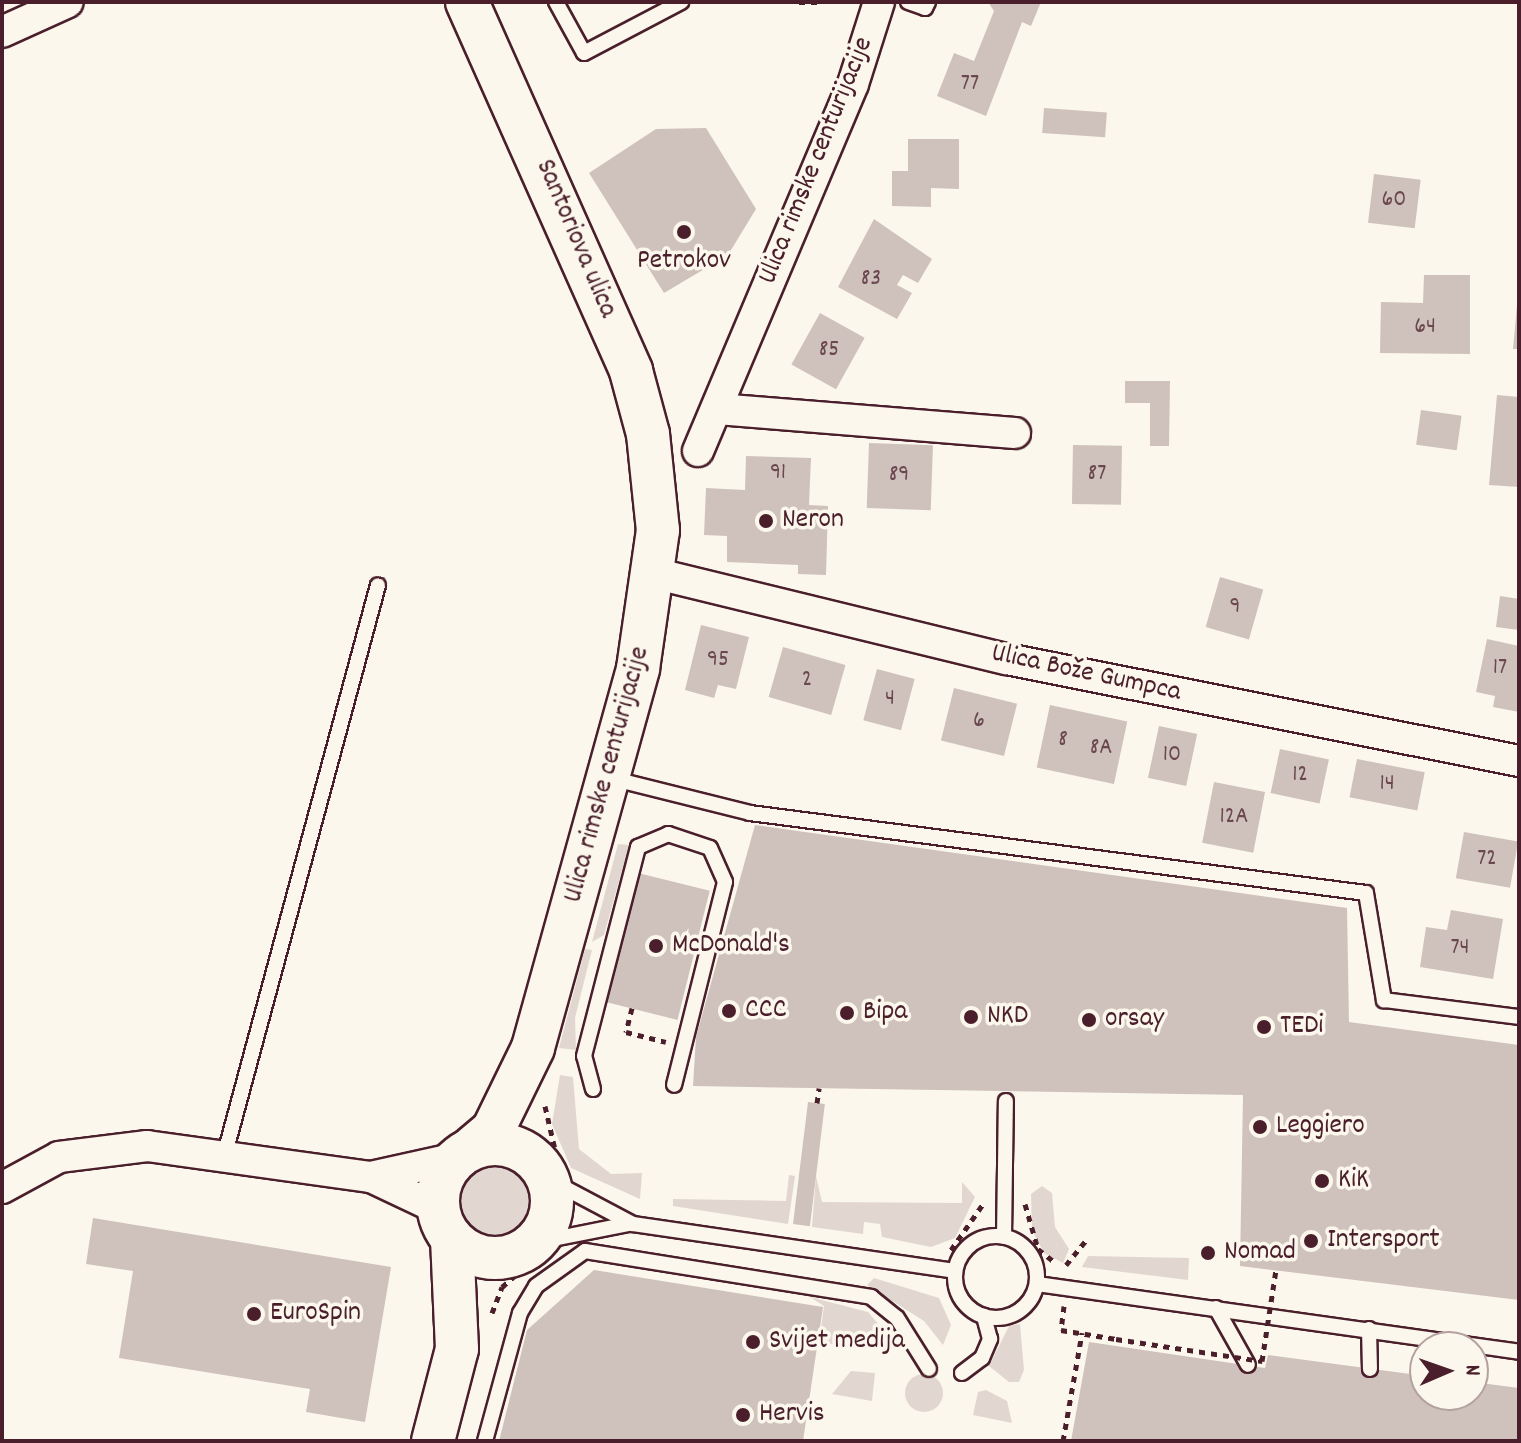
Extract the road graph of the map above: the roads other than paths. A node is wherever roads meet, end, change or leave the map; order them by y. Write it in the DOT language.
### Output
graph roads {
  1 [pos="68,2"];
  2 [pos="467,2"];
  3 [pos="556,2"];
  4 [pos="681,2"];
  5 [pos="879,2"];
  6 [pos="908,2"];
  7 [pos="928,2"];
  8 [pos="2,32"];
  9 [pos="717,409"];
  10 [pos="1015,433"];
  11 [pos="698,451"];
  12 [pos="656,486"];
  13 [pos="657,574"];
  14 [pos="378,585"];
  15 [pos="1519,761"];
  16 [pos="609,777"];
  17 [pos="1519,1017"];
  18 [pos="538,1076"];
  19 [pos="674,1085"];
  20 [pos="593,1089"];
  21 [pos="1006,1101"];
  22 [pos="465,1153"];
  23 [pos="224,1157"];
  24 [pos="550,1169"];
  25 [pos="371,1177"];
  26 [pos="2,1188"];
  27 [pos="445,1224"];
  28 [pos="633,1224"];
  29 [pos="1004,1237"];
  30 [pos="526,1255"];
  31 [pos="955,1271"];
  32 [pos="1037,1284"];
  33 [pos="1216,1308"];
  34 [pos="984,1316"];
  35 [pos="1369,1329"];
  36 [pos="457,1349"];
  37 [pos="1519,1352"];
  38 [pos="1248,1365"];
  39 [pos="929,1369"];
  40 [pos="1370,1369"];
  41 [pos="962,1373"];
  42 [pos="433,1441"];
  43 [pos="485,1441"];
  1 -- 8 [label="street"];
  2 -- 12 [label="main road, Santoriova ulica"];
  3 -- 4 [label="lane"];
  5 -- 9 [label="street, Ulica rimske centurijacije"];
  6 -- 7 [label="lane"];
  9 -- 10 [label="street"];
  9 -- 11 [label="street, Ulica rimske centurijacije"];
  12 -- 13 [label="main road, Ulica rimske centurijacije"];
  13 -- 15 [label="street, Ulica Bože Gumpca"];
  13 -- 16 [label="main road, Ulica rimske centurijacije"];
  14 -- 23 [label="lane"];
  16 -- 17 [label="lane"];
  16 -- 18 [label="main road, Ulica rimske centurijacije"];
  18 -- 22 [label="main road, Ulica rimske centurijacije"];
  18 -- 24 [label="main road, Ulica rimske centurijacije"];
  19 -- 20 [label="lane"];
  21 -- 29 [label="lane"];
  22 -- 24 [label="main road"];
  22 -- 25 [label="street"];
  22 -- 27 [label="main road"];
  23 -- 25 [label="street"];
  23 -- 26 [label="street"];
  24 -- 28 [label="lane"];
  24 -- 30 [label="main road"];
  25 -- 27 [label="street"];
  27 -- 30 [label="main road"];
  27 -- 36 [label="main road"];
  28 -- 30 [label="lane"];
  28 -- 31 [label="lane"];
  29 -- 31 [label="lane"];
  29 -- 32 [label="lane"];
  30 -- 36 [label="main road"];
  31 -- 34 [label="lane"];
  32 -- 33 [label="lane"];
  32 -- 34 [label="lane"];
  33 -- 35 [label="lane"];
  33 -- 38 [label="lane"];
  34 -- 41 [label="lane"];
  35 -- 37 [label="lane"];
  35 -- 40 [label="lane"];
  36 -- 42 [label="main road"];
  39 -- 43 [label="lane"];
}
